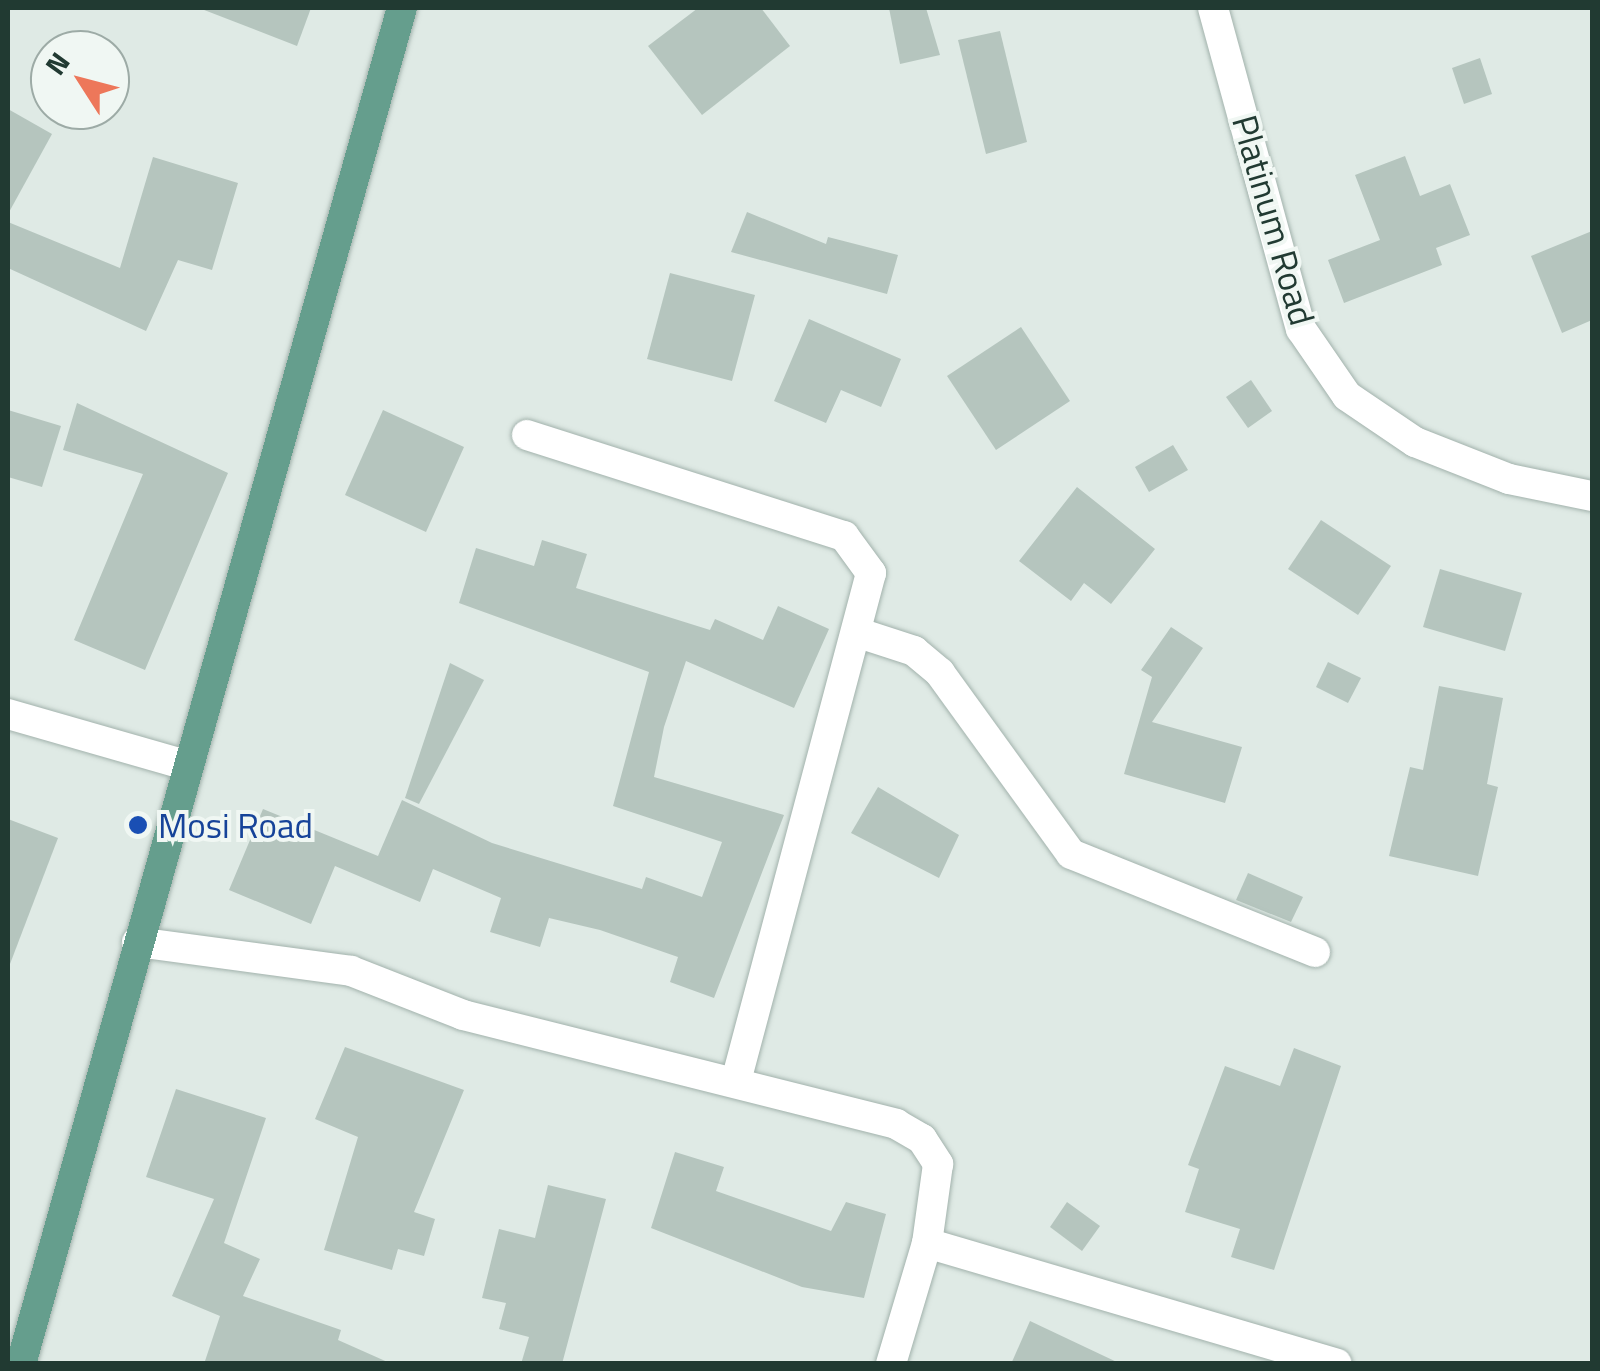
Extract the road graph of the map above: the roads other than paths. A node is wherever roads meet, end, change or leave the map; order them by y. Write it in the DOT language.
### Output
graph roads {
  1 [pos="402,8"];
  2 [pos="1214,8"];
  3 [pos="527,435"];
  4 [pos="1592,496"];
  5 [pos="862,634"];
  6 [pos="8,714"];
  7 [pos="186,765"];
  8 [pos="138,942"];
  9 [pos="1315,952"];
  10 [pos="736,1081"];
  11 [pos="927,1243"];
  12 [pos="21,1364"];
  13 [pos="891,1364"];
  14 [pos="1337,1364"];
  1 -- 7 [label="main road"];
  2 -- 4 [label="street, Platinum Road"];
  3 -- 5 [label="street"];
  5 -- 9 [label="street"];
  5 -- 10 [label="street"];
  6 -- 7 [label="street"];
  7 -- 8 [label="main road"];
  8 -- 10 [label="street"];
  8 -- 12 [label="main road"];
  10 -- 11 [label="street"];
  11 -- 13 [label="street"];
  11 -- 14 [label="street"];
}
